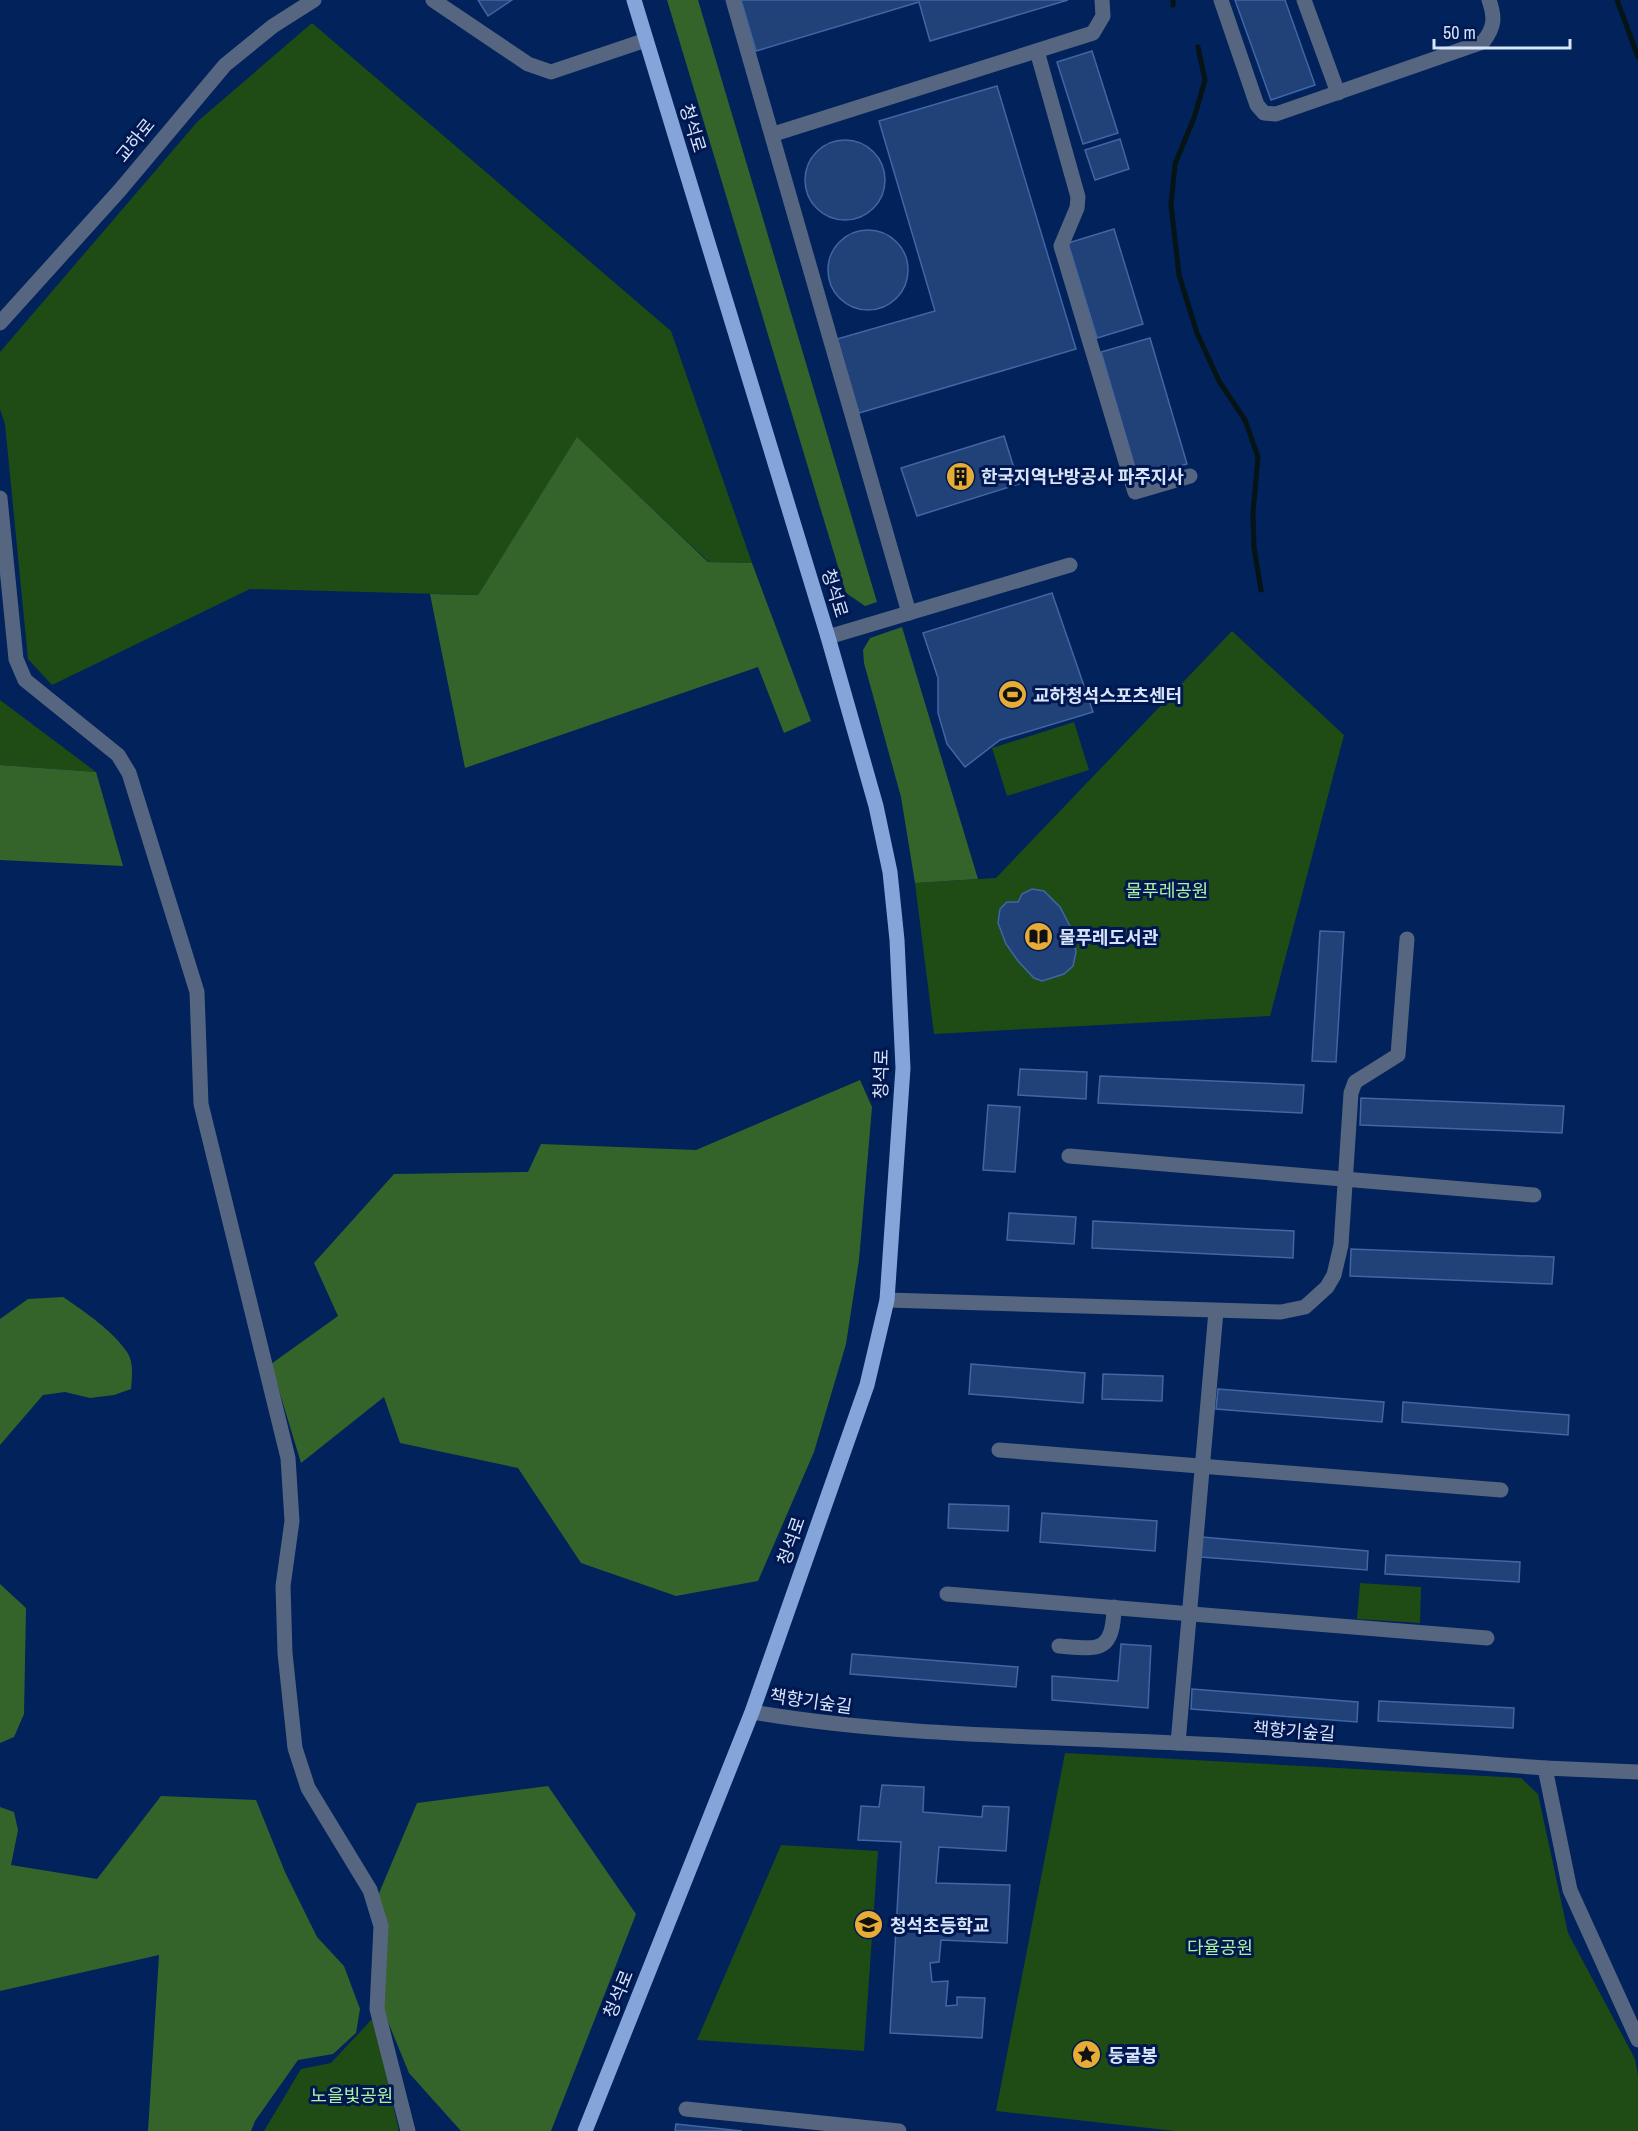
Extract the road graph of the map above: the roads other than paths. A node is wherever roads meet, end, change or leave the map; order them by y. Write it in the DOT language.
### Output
graph roads {
  1 [pos="315,0"];
  2 [pos="433,0"];
  3 [pos="634,0"];
  4 [pos="733,0"];
  5 [pos="1102,0"];
  6 [pos="1221,0"];
  7 [pos="1304,0"];
  8 [pos="1489,0"];
  9 [pos="646,40"];
  10 [pos="1037,51"];
  11 [pos="1338,93"];
  12 [pos="774,134"];
  13 [pos="0,322"];
  14 [pos="1190,476"];
  15 [pos="0,498"];
  16 [pos="1070,565"];
  17 [pos="909,613"];
  18 [pos="828,637"];
  19 [pos="1407,939"];
  20 [pos="1069,1156"];
  21 [pos="1345,1179"];
  22 [pos="1534,1195"];
  23 [pos="887,1300"];
  24 [pos="1216,1311"];
  25 [pos="999,1450"];
  26 [pos="1202,1466"];
  27 [pos="1501,1490"];
  28 [pos="947,1594"];
  29 [pos="1114,1607"];
  30 [pos="1189,1614"];
  31 [pos="1486,1638"];
  32 [pos="1059,1646"];
  33 [pos="752,1712"];
  34 [pos="1178,1743"];
  35 [pos="1545,1768"];
  36 [pos="1638,1772"];
  37 [pos="1638,2040"];
  38 [pos="686,2109"];
  39 [pos="771,2125"];
  40 [pos="408,2131"];
  41 [pos="585,2131"];
  42 [pos="899,2131"];
  1 -- 13 [label="street, 교하로"];
  2 -- 9 [label="street"];
  3 -- 9 [label="main road, 청석로"];
  4 -- 12 [label="street"];
  5 -- 10 [label="street"];
  6 -- 11 [label="street"];
  7 -- 11 [label="street"];
  8 -- 11 [label="street"];
  9 -- 18 [label="main road, 청석로"];
  10 -- 12 [label="street"];
  10 -- 14 [label="street"];
  12 -- 17 [label="street"];
  15 -- 40 [label="street"];
  16 -- 17 [label="street"];
  17 -- 18 [label="street"];
  18 -- 23 [label="main road, 청석로"];
  19 -- 21 [label="street"];
  20 -- 21 [label="street"];
  21 -- 22 [label="street"];
  21 -- 24 [label="street"];
  23 -- 24 [label="street"];
  23 -- 33 [label="main road, 청석로"];
  24 -- 26 [label="street"];
  25 -- 26 [label="street"];
  26 -- 27 [label="street"];
  26 -- 30 [label="street"];
  28 -- 29 [label="street"];
  29 -- 30 [label="street"];
  29 -- 32 [label="street"];
  30 -- 31 [label="street"];
  30 -- 34 [label="street"];
  33 -- 34 [label="street, 책향기숲길"];
  33 -- 41 [label="main road, 청석로"];
  34 -- 35 [label="street, 책향기숲길"];
  35 -- 36 [label="street, 책향기숲길"];
  35 -- 37 [label="street"];
  38 -- 39 [label="street"];
  39 -- 42 [label="street"];
}
